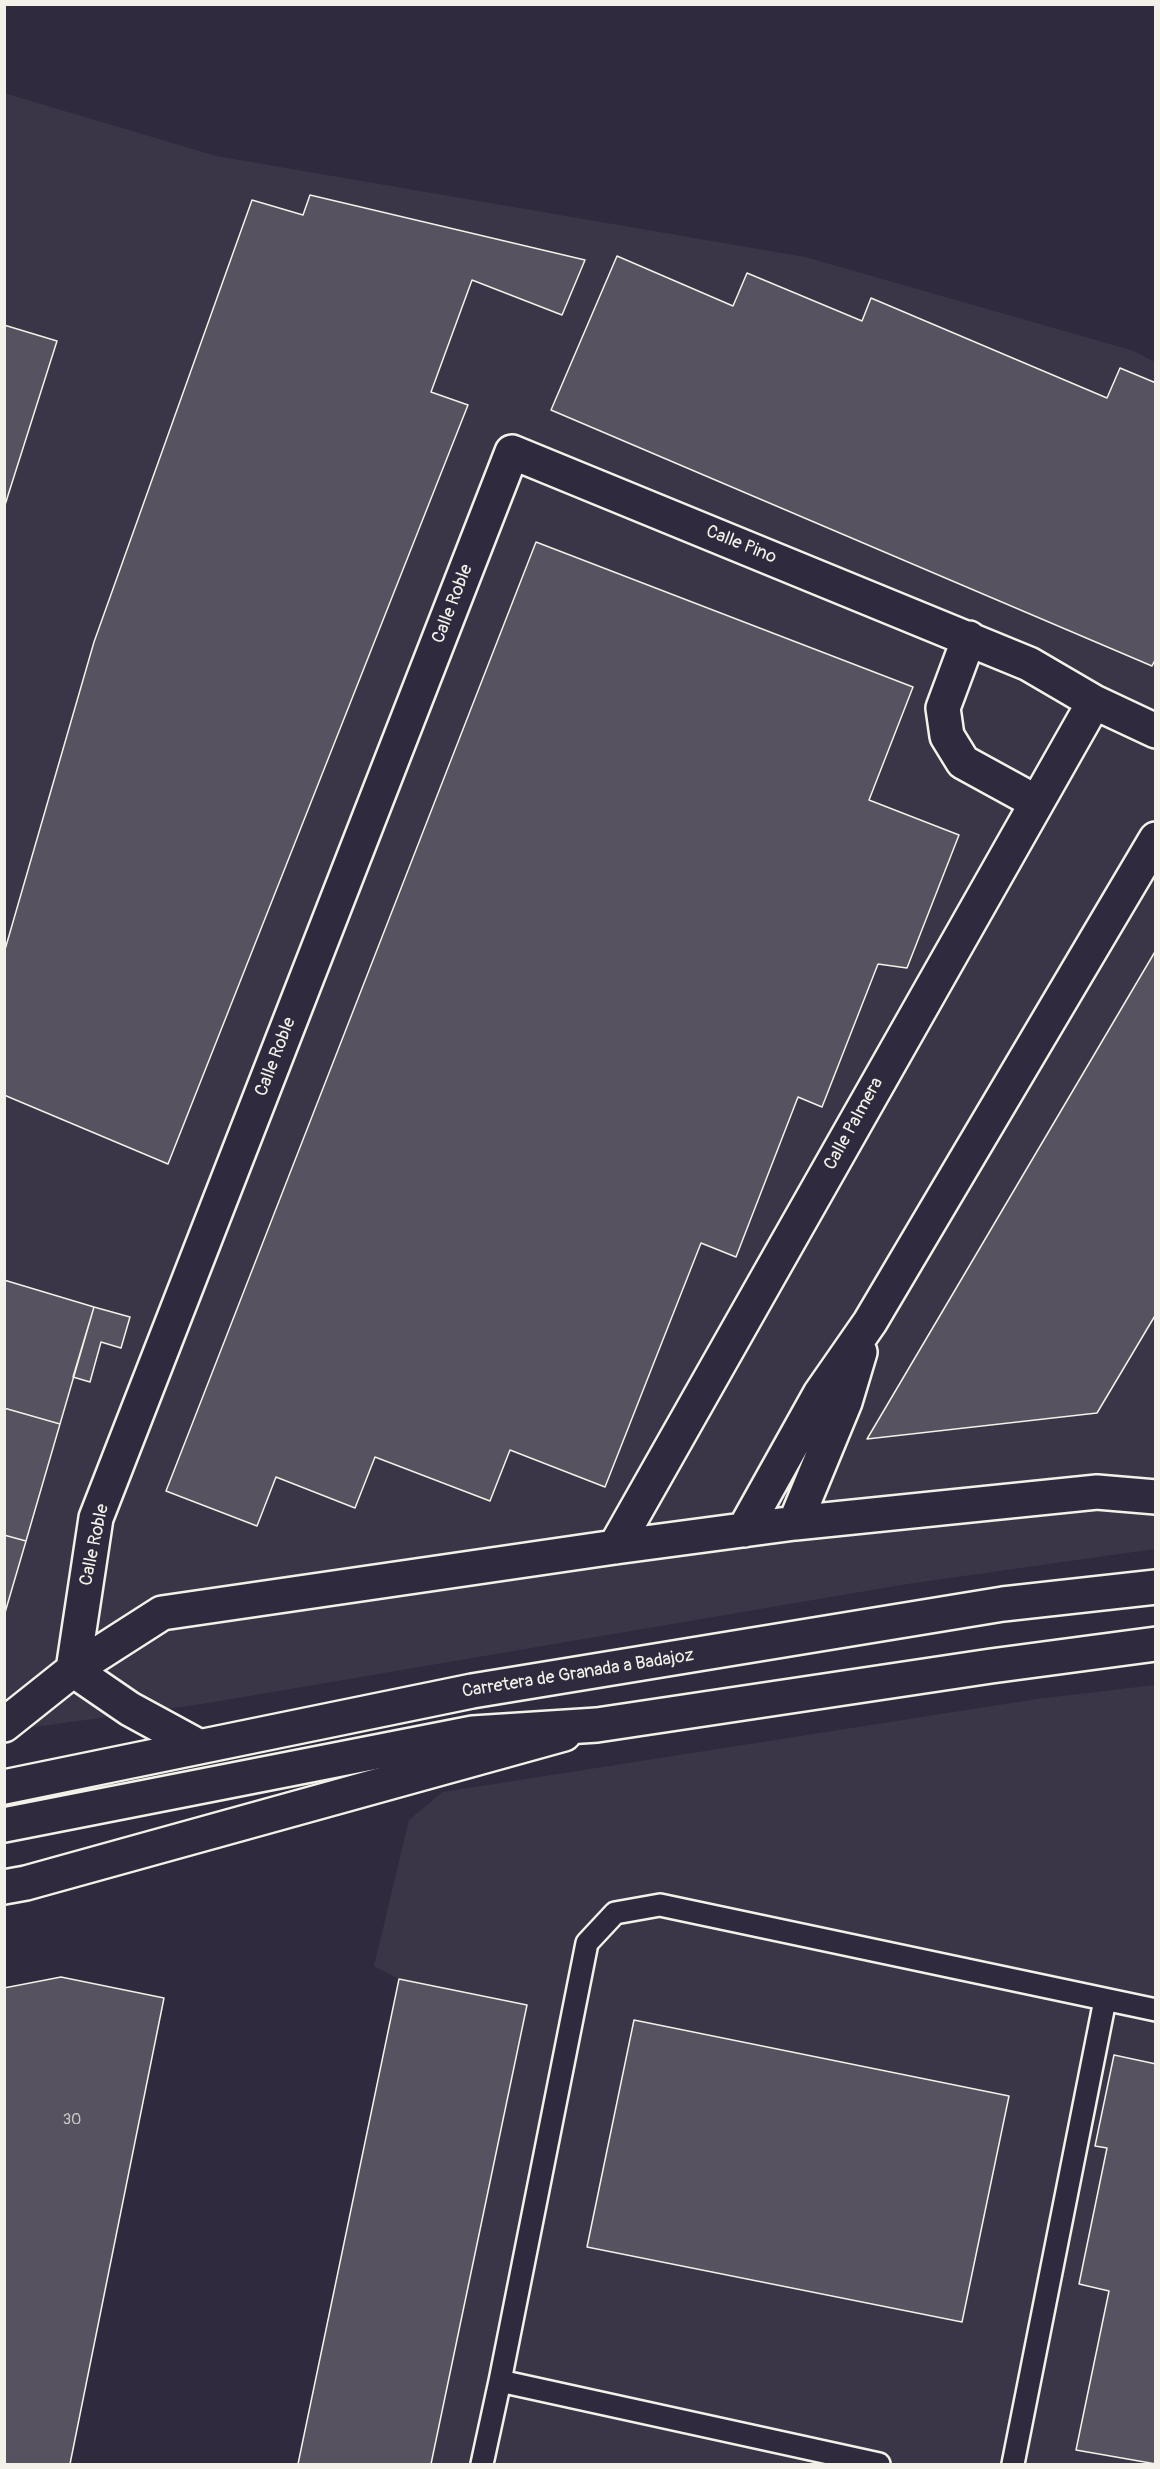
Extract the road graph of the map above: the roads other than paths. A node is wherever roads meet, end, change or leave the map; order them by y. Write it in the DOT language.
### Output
graph roads {
  1 [pos="512,452"];
  2 [pos="969,638"];
  3 [pos="1094,702"];
  4 [pos="1155,731"];
  5 [pos="1036,802"];
  6 [pos="1155,839"];
  7 [pos="870,1322"];
  8 [pos="1155,1497"];
  9 [pos="795,1523"];
  10 [pos="744,1530"];
  11 [pos="615,1547"];
  12 [pos="1155,1587"];
  13 [pos="1155,1644"];
  14 [pos="73,1670"];
  15 [pos="4,1725"];
  16 [pos="597,1725"];
  17 [pos="198,1746"];
  18 [pos="4,1787"];
  19 [pos="4,1825"];
  20 [pos="4,1887"];
  21 [pos="1105,2000"];
  22 [pos="1155,2010"];
  23 [pos="500,2381"];
  24 [pos="482,2464"];
  25 [pos="879,2464"];
  26 [pos="1013,2464"];
  1 -- 2 [label="main road, Calle Pino"];
  1 -- 14 [label="main road, Calle Roble"];
  2 -- 3 [label="main road, Calle Pino"];
  2 -- 5 [label="main road"];
  3 -- 4 [label="main road, Calle Pino"];
  3 -- 5 [label="main road, Calle Palmera"];
  5 -- 11 [label="main road, Calle Palmera"];
  6 -- 7 [label="main road"];
  7 -- 9 [label="main road"];
  7 -- 10 [label="main road"];
  8 -- 9 [label="main road"];
  9 -- 10 [label="main road"];
  10 -- 11 [label="main road"];
  11 -- 14 [label="main road"];
  12 -- 17 [label="main road, Carretera de Granada a Badajoz"];
  13 -- 16 [label="main road"];
  14 -- 15 [label="main road"];
  14 -- 17 [label="main road"];
  16 -- 19 [label="main road"];
  16 -- 20 [label="main road"];
  17 -- 18 [label="main road, Carretera de Granada a Badajoz"];
  21 -- 22 [label="lane"];
  21 -- 23 [label="lane"];
  21 -- 26 [label="lane"];
  23 -- 24 [label="lane"];
  23 -- 25 [label="lane"];
}
